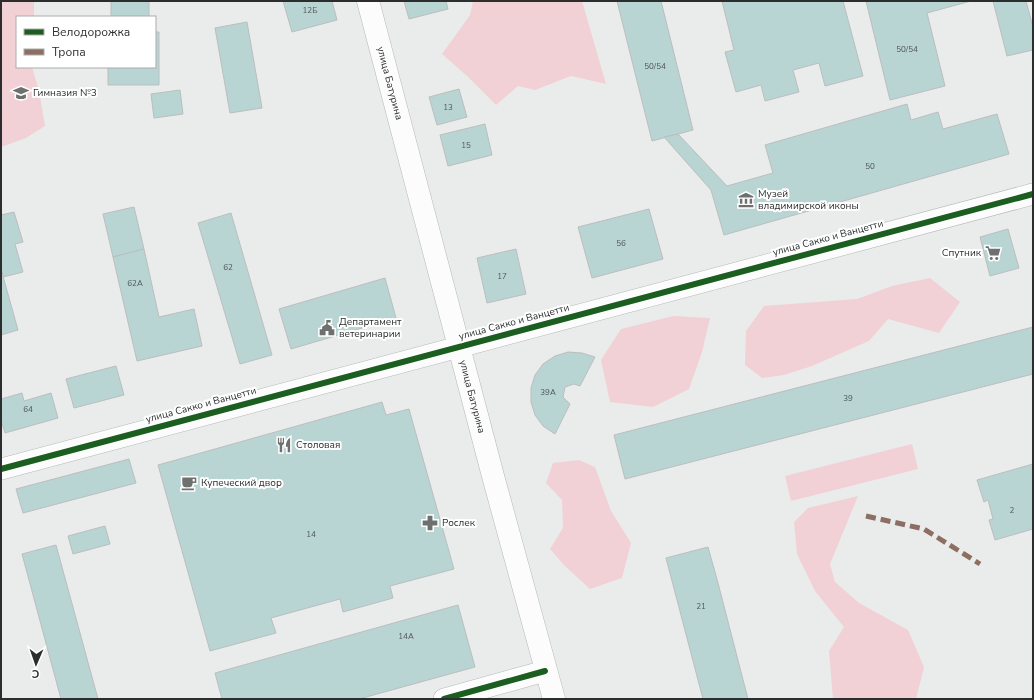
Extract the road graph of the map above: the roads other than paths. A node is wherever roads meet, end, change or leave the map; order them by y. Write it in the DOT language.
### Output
graph roads {
  1 [pos="368,1"];
  2 [pos="1033,194"];
  3 [pos="459,347"];
  4 [pos="1,469"];
  5 [pos="545,671"];
  6 [pos="444,699"];
  7 [pos="554,699"];
  1 -- 3 [label="main road, улица Батурина"];
  2 -- 3 [label="street, улица Сакко и Ванцетти"];
  3 -- 4 [label="street, улица Сакко и Ванцетти"];
  3 -- 5 [label="main road, улица Батурина"];
  5 -- 6 [label="street"];
  5 -- 7 [label="main road, улица Батурина"];
}
